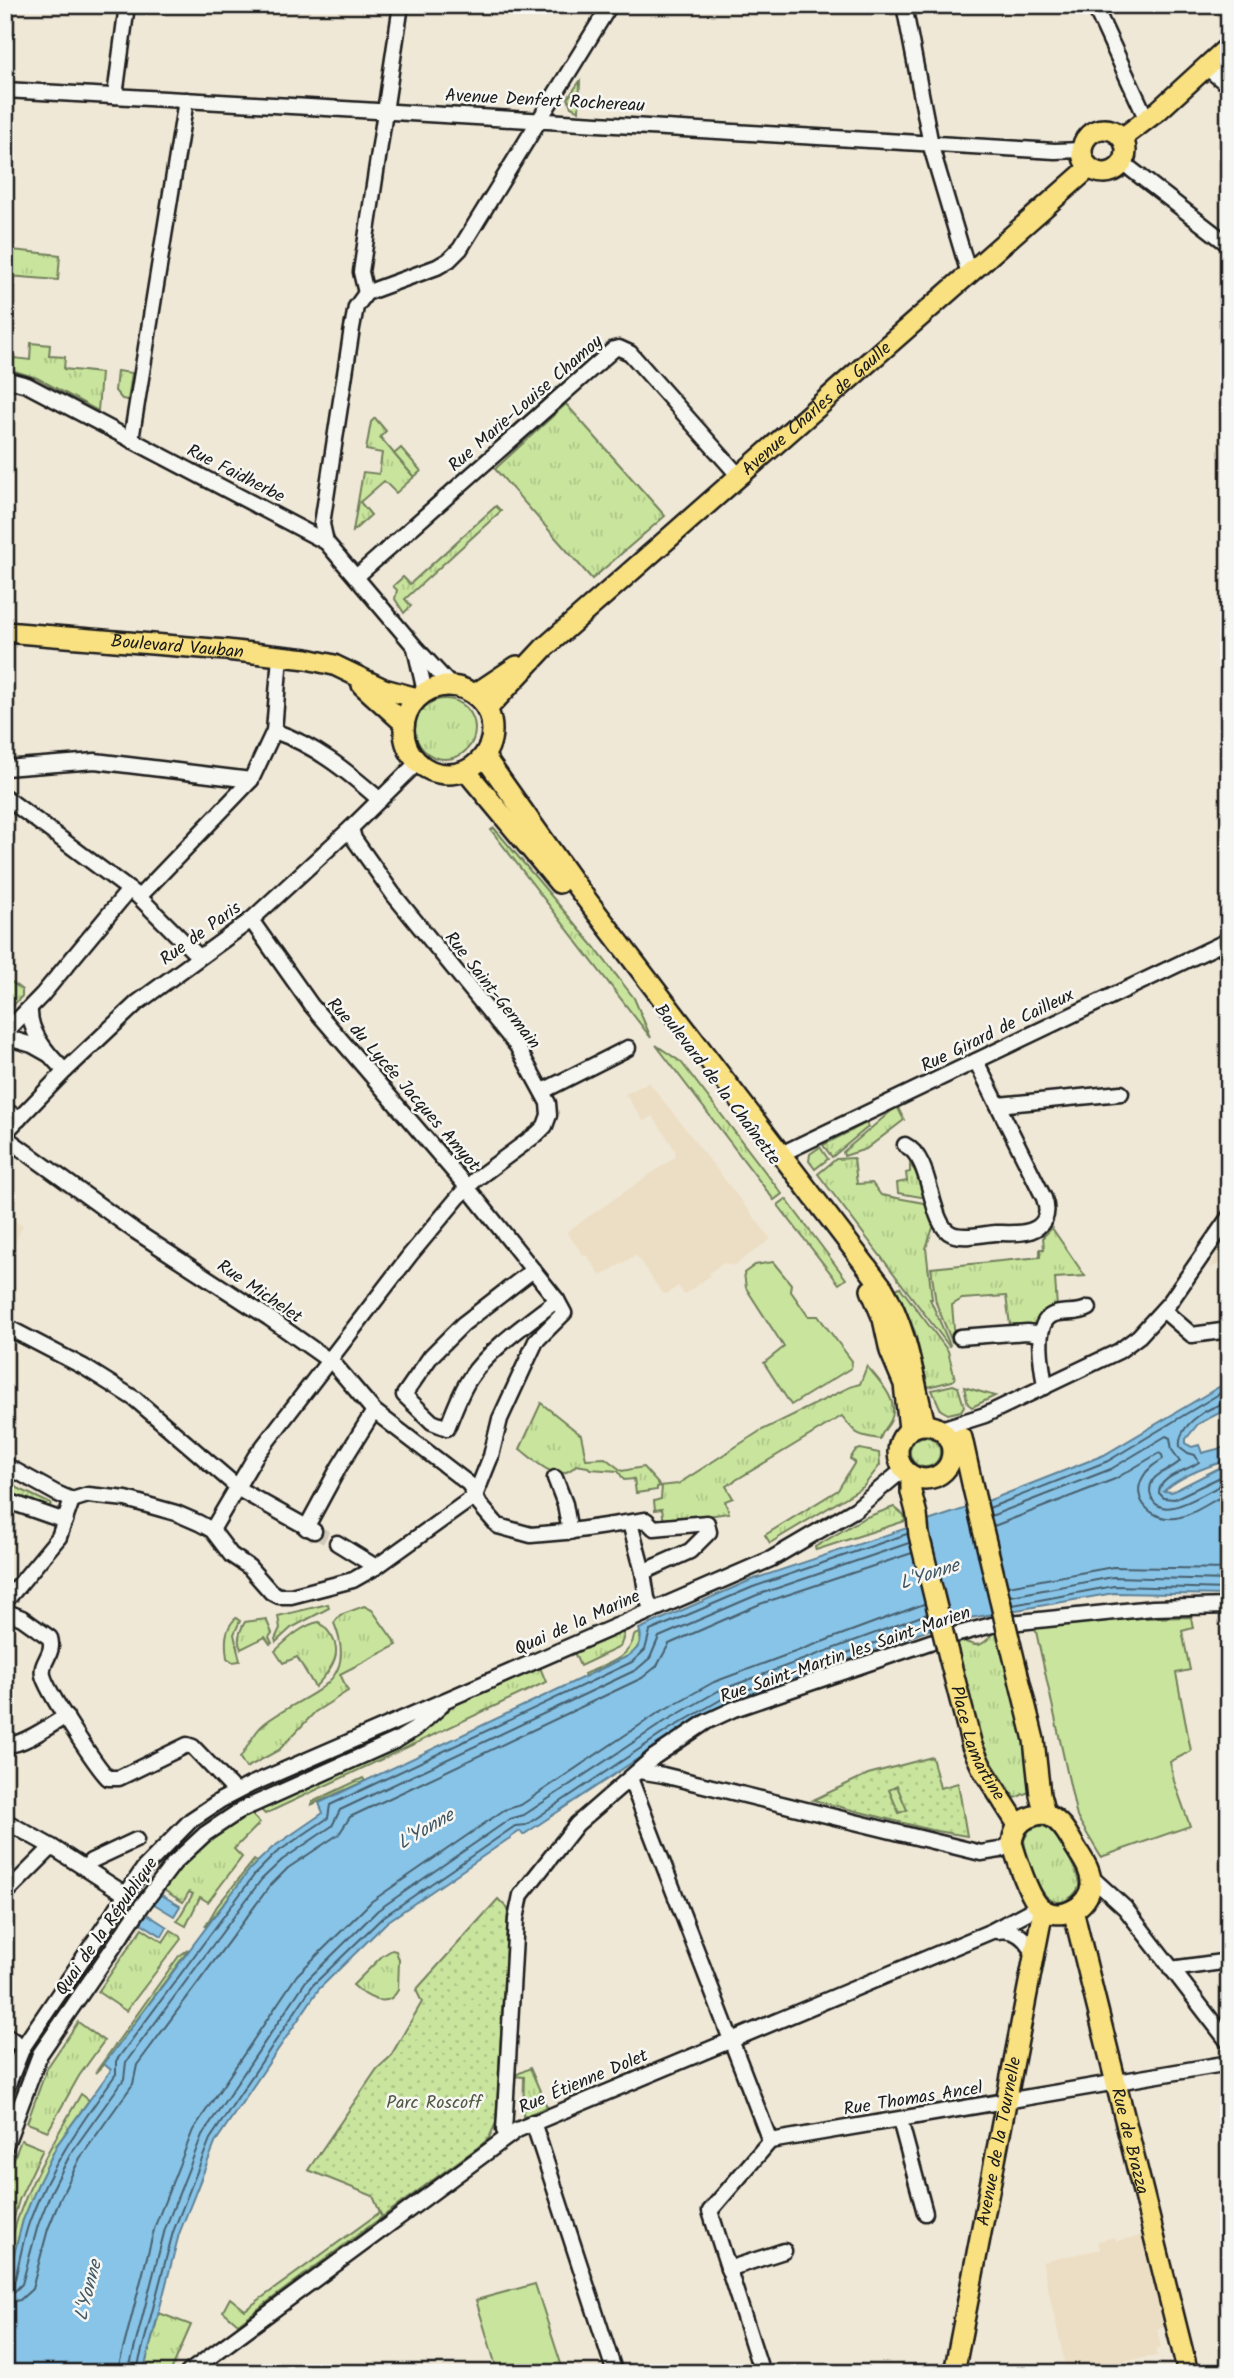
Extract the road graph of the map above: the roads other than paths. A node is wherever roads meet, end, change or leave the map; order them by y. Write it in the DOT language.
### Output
graph roads {
  1 [pos="127,5"];
  2 [pos="401,5"];
  3 [pos="610,5"];
  4 [pos="904,5"];
  5 [pos="1094,5"];
  6 [pos="1229,46"];
  7 [pos="1206,66"];
  8 [pos="1229,86"];
  9 [pos="5,90"];
  10 [pos="116,96"];
  11 [pos="187,100"];
  12 [pos="385,112"];
  13 [pos="540,119"];
  14 [pos="1146,120"];
  15 [pos="1122,138"];
  16 [pos="931,142"];
  17 [pos="1086,159"];
  18 [pos="1123,163"];
  19 [pos="1229,246"];
  20 [pos="969,274"];
  21 [pos="366,293"];
  22 [pos="5,379"];
  23 [pos="131,440"];
  24 [pos="739,476"];
  25 [pos="326,542"];
  26 [pos="356,577"];
  27 [pos="5,632"];
  28 [pos="415,647"];
  29 [pos="280,656"];
  30 [pos="349,672"];
  31 [pos="452,685"];
  32 [pos="421,695"];
  33 [pos="481,702"];
  34 [pos="404,723"];
  35 [pos="274,731"];
  36 [pos="484,756"];
  37 [pos="418,762"];
  38 [pos="5,768"];
  39 [pos="472,777"];
  40 [pos="251,780"];
  41 [pos="380,800"];
  42 [pos="7,802"];
  43 [pos="349,835"];
  44 [pos="134,894"];
  45 [pos="251,920"];
  46 [pos="1229,940"];
  47 [pos="199,957"];
  48 [pos="30,1008"];
  49 [pos="5,1035"];
  50 [pos="628,1048"];
  51 [pos="49,1055"];
  52 [pos="976,1061"];
  53 [pos="65,1071"];
  54 [pos="542,1091"];
  55 [pos="1121,1093"];
  56 [pos="998,1105"];
  57 [pos="5,1110"];
  58 [pos="19,1119"];
  59 [pos="5,1135"];
  60 [pos="905,1145"];
  61 [pos="781,1154"];
  62 [pos="467,1188"];
  63 [pos="1229,1217"];
  64 [pos="533,1270"];
  65 [pos="557,1300"];
  66 [pos="1089,1308"];
  67 [pos="1163,1310"];
  68 [pos="5,1326"];
  69 [pos="1229,1329"];
  70 [pos="1040,1334"];
  71 [pos="960,1337"];
  72 [pos="328,1360"];
  73 [pos="1045,1387"];
  74 [pos="374,1411"];
  75 [pos="985,1415"];
  76 [pos="925,1428"];
  77 [pos="955,1449"];
  78 [pos="5,1465"];
  79 [pos="907,1473"];
  80 [pos="555,1478"];
  81 [pos="971,1483"];
  82 [pos="236,1486"];
  83 [pos="475,1496"];
  84 [pos="5,1500"];
  85 [pos="72,1500"];
  86 [pos="65,1521"];
  87 [pos="630,1522"];
  88 [pos="212,1530"];
  89 [pos="570,1532"];
  90 [pos="337,1543"];
  91 [pos="376,1567"];
  92 [pos="643,1572"];
  93 [pos="5,1602"];
  94 [pos="1229,1606"];
  95 [pos="5,1611"];
  96 [pos="652,1611"];
  97 [pos="447,1701"];
  98 [pos="66,1716"];
  99 [pos="5,1745"];
  100 [pos="635,1775"];
  101 [pos="252,1784"];
  102 [pos="235,1791"];
  103 [pos="1045,1814"];
  104 [pos="5,1821"];
  105 [pos="1015,1834"];
  106 [pos="136,1840"];
  107 [pos="52,1847"];
  108 [pos="86,1868"];
  109 [pos="1090,1875"];
  110 [pos="5,1894"];
  111 [pos="125,1894"];
  112 [pos="1080,1904"];
  113 [pos="1041,1908"];
  114 [pos="1125,1909"];
  115 [pos="992,1931"];
  116 [pos="1035,1954"];
  117 [pos="1229,1961"];
  118 [pos="1171,1969"];
  119 [pos="5,2035"];
  120 [pos="730,2041"];
  121 [pos="1229,2043"];
  122 [pos="23,2047"];
  123 [pos="1229,2063"];
  124 [pos="1116,2082"];
  125 [pos="5,2092"];
  126 [pos="1006,2102"];
  127 [pos="900,2120"];
  128 [pos="533,2122"];
  129 [pos="508,2136"];
  130 [pos="770,2141"];
  131 [pos="5,2147"];
  132 [pos="925,2213"];
  133 [pos="784,2250"];
  134 [pos="728,2269"];
  135 [pos="188,2373"];
  136 [pos="615,2373"];
  137 [pos="762,2373"];
  138 [pos="954,2373"];
  139 [pos="1188,2373"];
  1 -- 10 [label="street"];
  2 -- 12 [label="street"];
  3 -- 13 [label="street"];
  4 -- 16 [label="street"];
  5 -- 14 [label="street"];
  6 -- 7 [label="main road"];
  7 -- 8 [label="street"];
  7 -- 14 [label="main road"];
  9 -- 10 [label="street, Avenue Denfert Rochereau"];
  10 -- 11 [label="street, Avenue Denfert Rochereau"];
  11 -- 12 [label="street, Avenue Denfert Rochereau"];
  11 -- 23 [label="street"];
  12 -- 13 [label="street, Avenue Denfert Rochereau"];
  12 -- 21 [label="street"];
  13 -- 16 [label="street, Avenue Denfert Rochereau"];
  13 -- 21 [label="street"];
  14 -- 15 [label="main road"];
  15 -- 17 [label="main road"];
  15 -- 18 [label="main road"];
  16 -- 17 [label="street, Avenue Denfert Rochereau"];
  16 -- 20 [label="street"];
  17 -- 18 [label="main road"];
  17 -- 20 [label="main road, Avenue Charles de Gaulle"];
  18 -- 19 [label="street"];
  20 -- 24 [label="main road, Avenue Charles de Gaulle"];
  21 -- 25 [label="street"];
  22 -- 23 [label="street, Rue Faidherbe"];
  23 -- 25 [label="street, Rue Faidherbe"];
  24 -- 26 [label="street, Rue Marie-Louise Chamoy"];
  24 -- 33 [label="main road, Avenue Charles de Gaulle"];
  25 -- 26 [label="street, Rue Faidherbe"];
  26 -- 28 [label="street, Rue Faidherbe"];
  27 -- 29 [label="main road, Boulevard Vauban"];
  28 -- 31 [label="street, Rue Faidherbe"];
  28 -- 32 [label="street, Rue Faidherbe"];
  29 -- 30 [label="main road, Boulevard Vauban"];
  29 -- 35 [label="street"];
  30 -- 32 [label="main road, Boulevard Vauban"];
  30 -- 34 [label="main road, Boulevard Vauban"];
  31 -- 32 [label="main road"];
  31 -- 33 [label="main road"];
  32 -- 34 [label="main road"];
  33 -- 36 [label="main road"];
  34 -- 37 [label="main road"];
  35 -- 40 [label="street"];
  35 -- 41 [label="street"];
  36 -- 39 [label="main road"];
  36 -- 61 [label="main road"];
  37 -- 39 [label="main road"];
  37 -- 41 [label="street, Rue de Paris"];
  38 -- 40 [label="street"];
  39 -- 76 [label="main road, Boulevard de la Chaînette"];
  40 -- 44 [label="street"];
  41 -- 43 [label="street, Rue de Paris"];
  42 -- 44 [label="street"];
  43 -- 45 [label="street, Rue de Paris"];
  43 -- 54 [label="street, Rue Saint-Germain"];
  44 -- 47 [label="street"];
  44 -- 48 [label="street"];
  45 -- 47 [label="street, Rue de Paris"];
  45 -- 62 [label="street, Rue du Lycée Jacques Amyot"];
  46 -- 52 [label="street, Rue Girard de Cailleux"];
  47 -- 53 [label="street, Rue de Paris"];
  48 -- 49 [label="street"];
  48 -- 51 [label="street"];
  49 -- 51 [label="street"];
  50 -- 54 [label="street"];
  51 -- 53 [label="street"];
  52 -- 56 [label="street"];
  52 -- 61 [label="street, Rue Girard de Cailleux"];
  53 -- 58 [label="street, Rue de Paris"];
  54 -- 62 [label="street, Rue Saint-Germain"];
  55 -- 56 [label="street"];
  56 -- 60 [label="street"];
  57 -- 58 [label="street"];
  58 -- 59 [label="street, Rue de Paris"];
  59 -- 72 [label="street, Rue Michelet"];
  61 -- 76 [label="main road"];
  62 -- 64 [label="street, Rue du Lycée Jacques Amyot"];
  62 -- 72 [label="street, Rue Saint-Germain"];
  63 -- 67 [label="street"];
  64 -- 65 [label="street, Rue du Lycée Jacques Amyot"];
  64 -- 65 [label="street"];
  65 -- 83 [label="street"];
  66 -- 70 [label="street"];
  67 -- 69 [label="street"];
  67 -- 73 [label="street"];
  68 -- 82 [label="street"];
  70 -- 71 [label="street"];
  70 -- 73 [label="street"];
  72 -- 74 [label="street, Rue Michelet"];
  72 -- 82 [label="street, Rue Saint-Germain"];
  73 -- 75 [label="street"];
  74 -- 82 [label="street"];
  74 -- 83 [label="street, Rue Michelet"];
  75 -- 76 [label="street"];
  75 -- 77 [label="street"];
  76 -- 77 [label="main road"];
  76 -- 79 [label="main road"];
  77 -- 79 [label="main road"];
  77 -- 81 [label="main road, Place Lamartine"];
  77 -- 81 [label="main road"];
  78 -- 85 [label="street"];
  79 -- 96 [label="street, Quai de la Marine"];
  79 -- 105 [label="main road, Place Lamartine, bridge"];
  80 -- 89 [label="street"];
  81 -- 103 [label="main road, Place Lamartine, bridge"];
  82 -- 88 [label="street, Rue Saint-Germain"];
  83 -- 89 [label="street, Rue Michelet"];
  83 -- 91 [label="street"];
  84 -- 86 [label="street"];
  85 -- 86 [label="street"];
  85 -- 88 [label="street"];
  86 -- 93 [label="street"];
  87 -- 89 [label="street"];
  87 -- 92 [label="street"];
  87 -- 92 [label="street"];
  88 -- 91 [label="street"];
  90 -- 91 [label="street"];
  92 -- 96 [label="street"];
  94 -- 100 [label="street, Rue Saint-Martin les Saint-Marien"];
  95 -- 98 [label="street"];
  96 -- 97 [label="street, Quai de la Marine"];
  97 -- 101 [label="street, Quai de la Marine"];
  97 -- 131 [label="street, Quai de la République"];
  98 -- 99 [label="street"];
  98 -- 102 [label="street"];
  100 -- 105 [label="street"];
  100 -- 120 [label="street"];
  100 -- 129 [label="street, Rue Saint-Martin les Saint-Marien"];
  101 -- 102 [label="street, Quai de la République"];
  102 -- 111 [label="street, Quai de la République"];
  103 -- 105 [label="main road"];
  103 -- 109 [label="main road"];
  104 -- 107 [label="street"];
  105 -- 113 [label="main road, Place Lamartine"];
  106 -- 108 [label="street"];
  107 -- 108 [label="street"];
  107 -- 110 [label="street"];
  108 -- 111 [label="street"];
  109 -- 112 [label="main road"];
  109 -- 114 [label="street"];
  111 -- 122 [label="street, Quai de la République"];
  112 -- 113 [label="main road"];
  112 -- 114 [label="street"];
  112 -- 124 [label="main road, Rue de Brazza"];
  113 -- 115 [label="street, Rue Étienne Dolet"];
  113 -- 116 [label="main road, Avenue de la Tournelle"];
  114 -- 118 [label="street"];
  115 -- 116 [label="street"];
  115 -- 120 [label="street, Rue Étienne Dolet"];
  116 -- 126 [label="main road, Avenue de la Tournelle"];
  117 -- 118 [label="street"];
  118 -- 121 [label="street"];
  119 -- 122 [label="street"];
  120 -- 128 [label="street, Rue Étienne Dolet"];
  120 -- 130 [label="street"];
  122 -- 125 [label="street, Quai de la République"];
  123 -- 124 [label="street, Rue Thomas Ancel"];
  124 -- 126 [label="street, Rue Thomas Ancel"];
  124 -- 139 [label="main road, Rue de Brazza"];
  126 -- 127 [label="street, Rue Thomas Ancel"];
  126 -- 138 [label="main road, Avenue de la Tournelle"];
  127 -- 130 [label="street, Rue Thomas Ancel"];
  127 -- 132 [label="street"];
  128 -- 129 [label="street, Rue Étienne Dolet"];
  128 -- 136 [label="street"];
  129 -- 135 [label="street, Rue Étienne Dolet"];
  130 -- 134 [label="street"];
  133 -- 134 [label="street"];
  134 -- 137 [label="street"];
}
